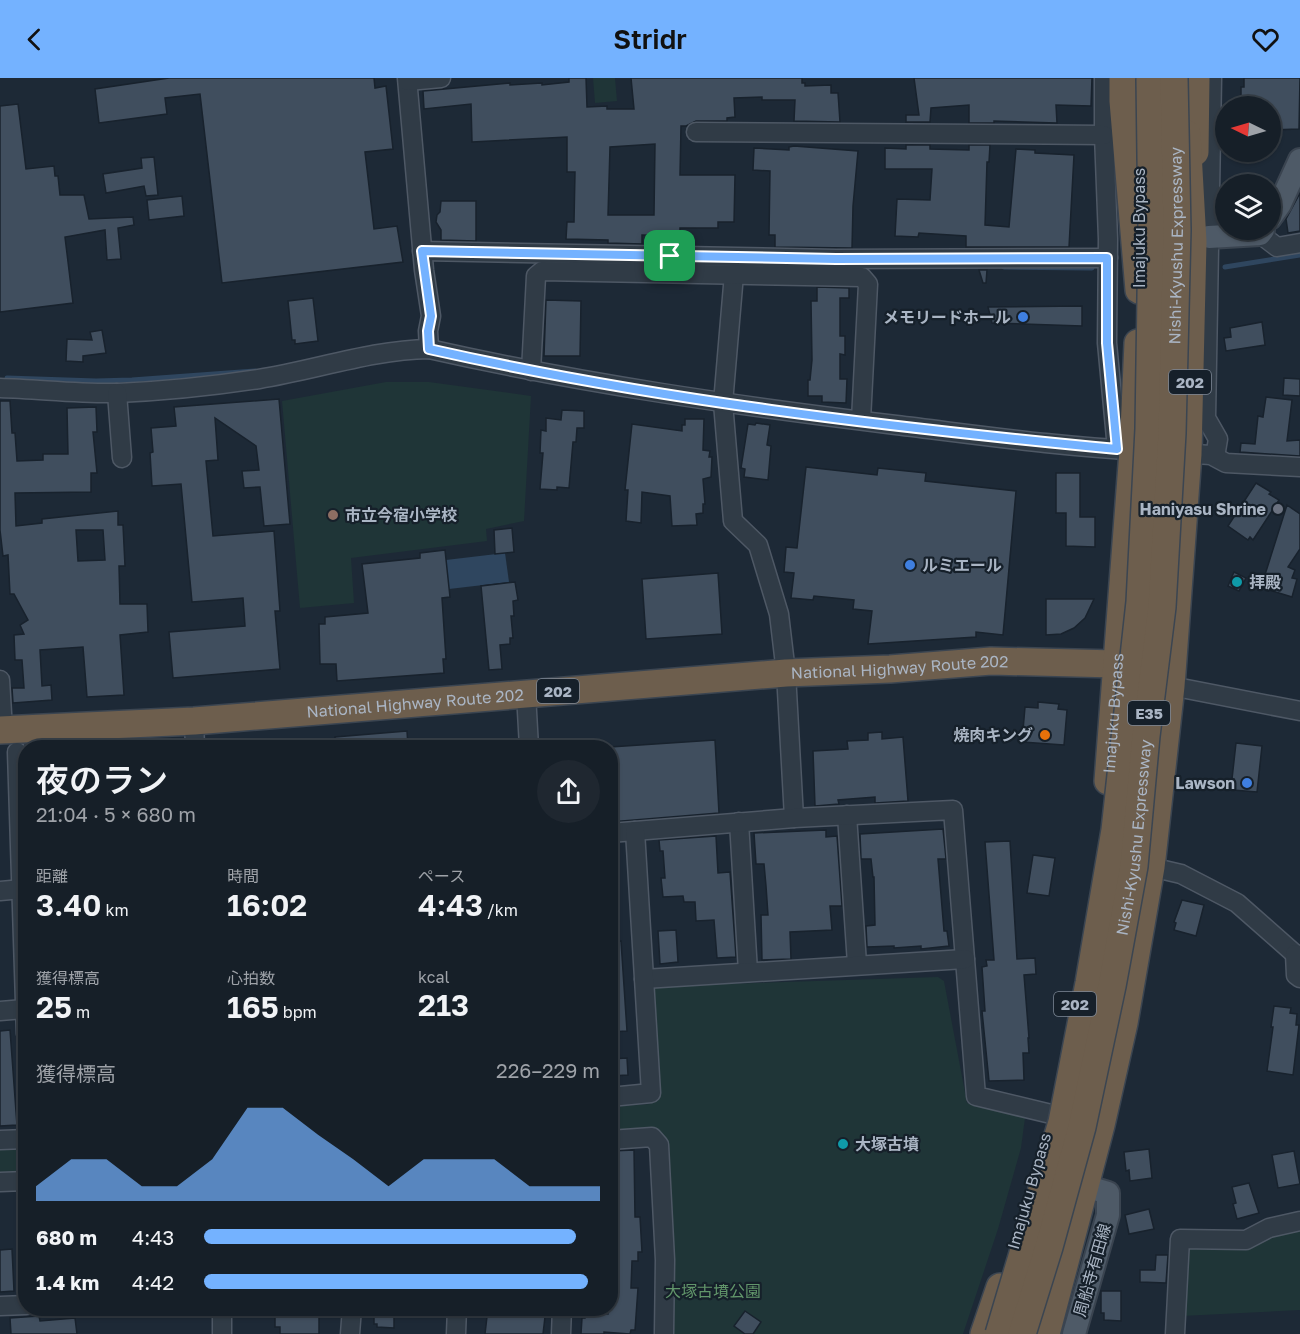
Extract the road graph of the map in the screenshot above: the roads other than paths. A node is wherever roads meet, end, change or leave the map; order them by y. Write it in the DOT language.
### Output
graph roads {
  1 [pos="441,78"];
  2 [pos="1104,78"];
  3 [pos="1139,78"];
  4 [pos="1150,78"];
  5 [pos="1174,78"];
  6 [pos="1184,78"];
  7 [pos="1196,78"];
  8 [pos="1212,78"];
  9 [pos="408,79"];
  10 [pos="1123,89"];
  11 [pos="696,132"];
  12 [pos="1104,135"];
  13 [pos="1300,160"];
  14 [pos="1281,202"];
  15 [pos="1215,236"];
  16 [pos="1201,239"];
  17 [pos="1273,240"];
  18 [pos="1300,243"];
  19 [pos="422,251"];
  20 [pos="1107,258"];
  21 [pos="734,274"];
  22 [pos="1138,290"];
  23 [pos="429,349"];
  24 [pos="531,371"];
  25 [pos="0,388"];
  26 [pos="117,393"];
  27 [pos="723,404"];
  28 [pos="861,420"];
  29 [pos="1125,450"];
  30 [pos="1200,454"];
  31 [pos="122,458"];
  32 [pos="1300,467"];
  33 [pos="1116,664"];
  34 [pos="786,673"];
  35 [pos="0,680"];
  36 [pos="1171,686"];
  37 [pos="526,694"];
  38 [pos="1300,711"];
  39 [pos="194,734"];
  40 [pos="6,738"];
  41 [pos="529,740"];
  42 [pos="847,815"];
  43 [pos="794,818"];
  44 [pos="739,822"];
  45 [pos="635,831"];
  46 [pos="618,832"];
  47 [pos="18,851"];
  48 [pos="1150,867"];
  49 [pos="18,889"];
  50 [pos="0,891"];
  51 [pos="1297,954"];
  52 [pos="965,958"];
  53 [pos="858,964"];
  54 [pos="748,972"];
  55 [pos="1300,978"];
  56 [pos="644,979"];
  57 [pos="18,1010"];
  58 [pos="0,1011"];
  59 [pos="618,1096"];
  60 [pos="1051,1114"];
  61 [pos="18,1139"];
  62 [pos="618,1139"];
  63 [pos="0,1140"];
  64 [pos="18,1181"];
  65 [pos="0,1182"];
  66 [pos="1085,1186"];
  67 [pos="1300,1221"];
  68 [pos="18,1305"];
  69 [pos="0,1306"];
  70 [pos="222,1316"];
  71 [pos="351,1316"];
  72 [pos="457,1316"];
  73 [pos="562,1316"];
  74 [pos="222,1334"];
  75 [pos="350,1334"];
  76 [pos="456,1334"];
  77 [pos="561,1334"];
  78 [pos="664,1334"];
  79 [pos="984,1334"];
  80 [pos="999,1334"];
  81 [pos="1022,1334"];
  82 [pos="1046,1334"];
  83 [pos="1074,1334"];
  84 [pos="1175,1334"];
  1 -- 9 [label="street"];
  2 -- 12 [label="street"];
  3 -- 22 [label="highway, Imajuku Bypass / 202"];
  4 -- 80 [label="highway, Nishi-Kyushu Expressway / E35, bridge"];
  5 -- 81 [label="highway, Nishi-Kyushu Expressway / E35, bridge"];
  6 -- 16 [label="highway, 202"];
  7 -- 16 [label="highway"];
  8 -- 16 [label="street"];
  9 -- 19 [label="street"];
  10 -- 22 [label="highway"];
  11 -- 12 [label="street"];
  12 -- 20 [label="street"];
  13 -- 14 [label="main road"];
  15 -- 16 [label="main road"];
  16 -- 30 [label="highway, 202"];
  17 -- 18 [label="street"];
  19 -- 20 [label="street"];
  19 -- 23 [label="street"];
  20 -- 29 [label="street"];
  21 -- 24 [label="street"];
  21 -- 27 [label="street"];
  21 -- 28 [label="street"];
  22 -- 29 [label="highway, Imajuku Bypass / 202"];
  23 -- 24 [label="street"];
  23 -- 26 [label="street"];
  24 -- 27 [label="street"];
  25 -- 26 [label="street"];
  26 -- 31 [label="street"];
  27 -- 28 [label="street"];
  27 -- 34 [label="street"];
  28 -- 29 [label="street"];
  29 -- 30 [label="street"];
  29 -- 33 [label="highway, Imajuku Bypass / 202"];
  30 -- 32 [label="street"];
  30 -- 36 [label="highway, 202"];
  33 -- 34 [label="highway, National Highway Route 202 / 202"];
  33 -- 36 [label="highway, 202"];
  33 -- 60 [label="highway, Imajuku Bypass / 202"];
  34 -- 37 [label="highway, National Highway Route 202 / 202"];
  34 -- 43 [label="street"];
  35 -- 40 [label="street"];
  36 -- 38 [label="street"];
  36 -- 48 [label="highway, 202"];
  37 -- 39 [label="highway, National Highway Route 202 / 202"];
  37 -- 41 [label="street"];
  39 -- 40 [label="highway, National Highway Route 202 / 202"];
  40 -- 47 [label="street"];
  42 -- 43 [label="street"];
  42 -- 52 [label="street"];
  42 -- 53 [label="street"];
  43 -- 44 [label="street"];
  44 -- 45 [label="street"];
  44 -- 54 [label="street"];
  45 -- 46 [label="street"];
  45 -- 56 [label="street"];
  48 -- 51 [label="street"];
  48 -- 66 [label="highway, 202"];
  49 -- 50 [label="street"];
  51 -- 55 [label="street"];
  52 -- 53 [label="street"];
  52 -- 60 [label="street"];
  53 -- 54 [label="street"];
  54 -- 56 [label="street"];
  56 -- 59 [label="street"];
  57 -- 58 [label="street"];
  60 -- 79 [label="highway, Imajuku Bypass / 202"];
  61 -- 63 [label="street"];
  62 -- 78 [label="street"];
  64 -- 65 [label="street"];
  66 -- 82 [label="highway, 202"];
  66 -- 83 [label="main road, 周船寺有田線"];
  67 -- 84 [label="street"];
  68 -- 69 [label="street"];
  70 -- 74 [label="street"];
  71 -- 75 [label="street"];
  72 -- 76 [label="street"];
  73 -- 77 [label="street"];
}
